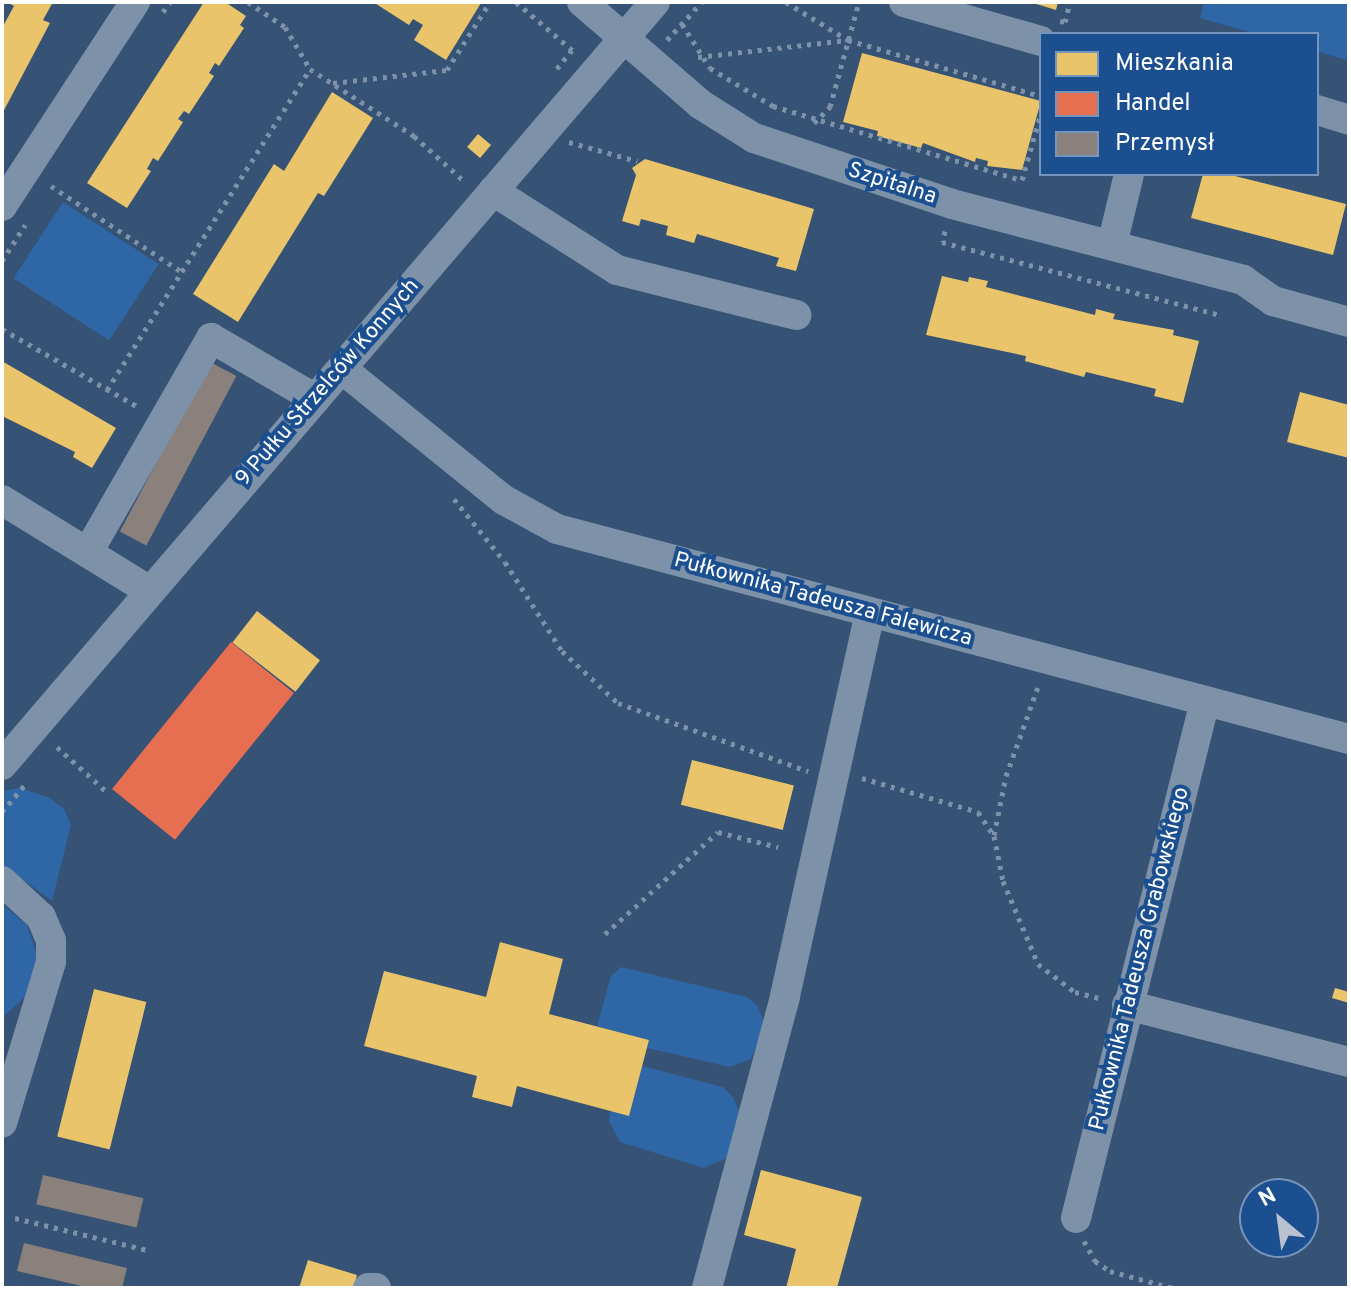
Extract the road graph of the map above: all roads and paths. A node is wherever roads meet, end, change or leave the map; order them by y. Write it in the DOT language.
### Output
graph roads {
  1 [pos="135,2"];
  2 [pos="248,2"];
  3 [pos="490,2"];
  4 [pos="516,2"];
  5 [pos="582,2"];
  6 [pos="655,2"];
  7 [pos="702,2"];
  8 [pos="786,2"];
  9 [pos="859,2"];
  10 [pos="904,2"];
  11 [pos="530,14"];
  12 [pos="682,24"];
  13 [pos="624,38"];
  14 [pos="848,40"];
  15 [pos="1039,40"];
  16 [pos="661,47"];
  17 [pos="699,56"];
  18 [pos="686,59"];
  19 [pos="310,69"];
  20 [pos="332,83"];
  21 [pos="1039,95"];
  22 [pos="1319,111"];
  23 [pos="1039,120"];
  24 [pos="1349,120"];
  25 [pos="817,121"];
  26 [pos="570,128"];
  27 [pos="788,150"];
  28 [pos="637,161"];
  29 [pos="1129,176"];
  30 [pos="51,186"];
  31 [pos="479,187"];
  32 [pos="952,204"];
  33 [pos="2,206"];
  34 [pos="1112,245"];
  35 [pos="182,272"];
  36 [pos="796,315"];
  37 [pos="1220,315"];
  38 [pos="1349,322"];
  39 [pos="2,329"];
  40 [pos="342,369"];
  41 [pos="107,390"];
  42 [pos="316,399"];
  43 [pos="161,421"];
  44 [pos="448,491"];
  45 [pos="2,500"];
  46 [pos="88,552"];
  47 [pos="150,591"];
  48 [pos="870,614"];
  49 [pos="1047,660"];
  50 [pos="1205,701"];
  51 [pos="1349,739"];
  52 [pos="57,747"];
  53 [pos="2,765"];
  54 [pos="834,776"];
  55 [pos="107,792"];
  56 [pos="994,836"];
  57 [pos="778,847"];
  58 [pos="2,881"];
  59 [pos="605,934"];
  60 [pos="1127,1005"];
  61 [pos="1349,1062"];
  62 [pos="2,1123"];
  63 [pos="15,1218"];
  64 [pos="1076,1218"];
  65 [pos="147,1250"];
  66 [pos="368,1288"];
  67 [pos="376,1288"];
  68 [pos="707,1288"];
  69 [pos="1173,1288"];
  1 -- 33 [label="street"];
  2 -- 19 [label="path"];
  3 -- 20 [label="path"];
  4 -- 11 [label="path"];
  5 -- 13 [label="street, Szpitalna"];
  6 -- 13 [label="street, 9 Pułku Strzelców Konnych"];
  7 -- 12 [label="path"];
  8 -- 14 [label="path"];
  9 -- 14 [label="path"];
  10 -- 15 [label="street"];
  12 -- 16 [label="path"];
  12 -- 17 [label="path"];
  13 -- 27 [label="street, Szpitalna"];
  13 -- 31 [label="street, 9 Pułku Strzelców Konnych"];
  14 -- 17 [label="path"];
  14 -- 21 [label="path"];
  14 -- 25 [label="path"];
  17 -- 18 [label="path"];
  17 -- 25 [label="path"];
  19 -- 20 [label="path"];
  19 -- 35 [label="path"];
  20 -- 31 [label="path"];
  22 -- 24 [label="street"];
  23 -- 25 [label="path"];
  25 -- 27 [label="path"];
  26 -- 28 [label="path"];
  27 -- 32 [label="street, Szpitalna"];
  29 -- 34 [label="street"];
  30 -- 35 [label="path"];
  31 -- 36 [label="street"];
  31 -- 40 [label="street, 9 Pułku Strzelców Konnych"];
  32 -- 34 [label="street, Szpitalna"];
  32 -- 37 [label="path"];
  34 -- 38 [label="street, Szpitalna"];
  35 -- 41 [label="path"];
  39 -- 41 [label="path"];
  40 -- 42 [label="street, 9 Pułku Strzelców Konnych"];
  40 -- 48 [label="street, Pułkownika Tadeusza Falewicza"];
  41 -- 43 [label="path"];
  42 -- 43 [label="street"];
  42 -- 47 [label="street, 9 Pułku Strzelców Konnych"];
  43 -- 46 [label="street"];
  44 -- 54 [label="path"];
  45 -- 46 [label="street"];
  46 -- 47 [label="street"];
  47 -- 53 [label="street, 9 Pułku Strzelców Konnych"];
  48 -- 49 [label="street, Pułkownika Tadeusza Falewicza"];
  48 -- 54 [label="street"];
  49 -- 50 [label="street, Pułkownika Tadeusza Falewicza"];
  49 -- 56 [label="path"];
  50 -- 51 [label="street, Pułkownika Tadeusza Falewicza"];
  50 -- 60 [label="street, Pułkownika Tadeusza Grabowskiego"];
  52 -- 55 [label="path"];
  54 -- 56 [label="path"];
  54 -- 68 [label="street"];
  56 -- 60 [label="path"];
  57 -- 59 [label="path"];
  58 -- 62 [label="street"];
  60 -- 61 [label="street"];
  60 -- 64 [label="street, Pułkownika Tadeusza Grabowskiego"];
  63 -- 65 [label="path"];
  64 -- 69 [label="path"];
  66 -- 67 [label="street"];
}
